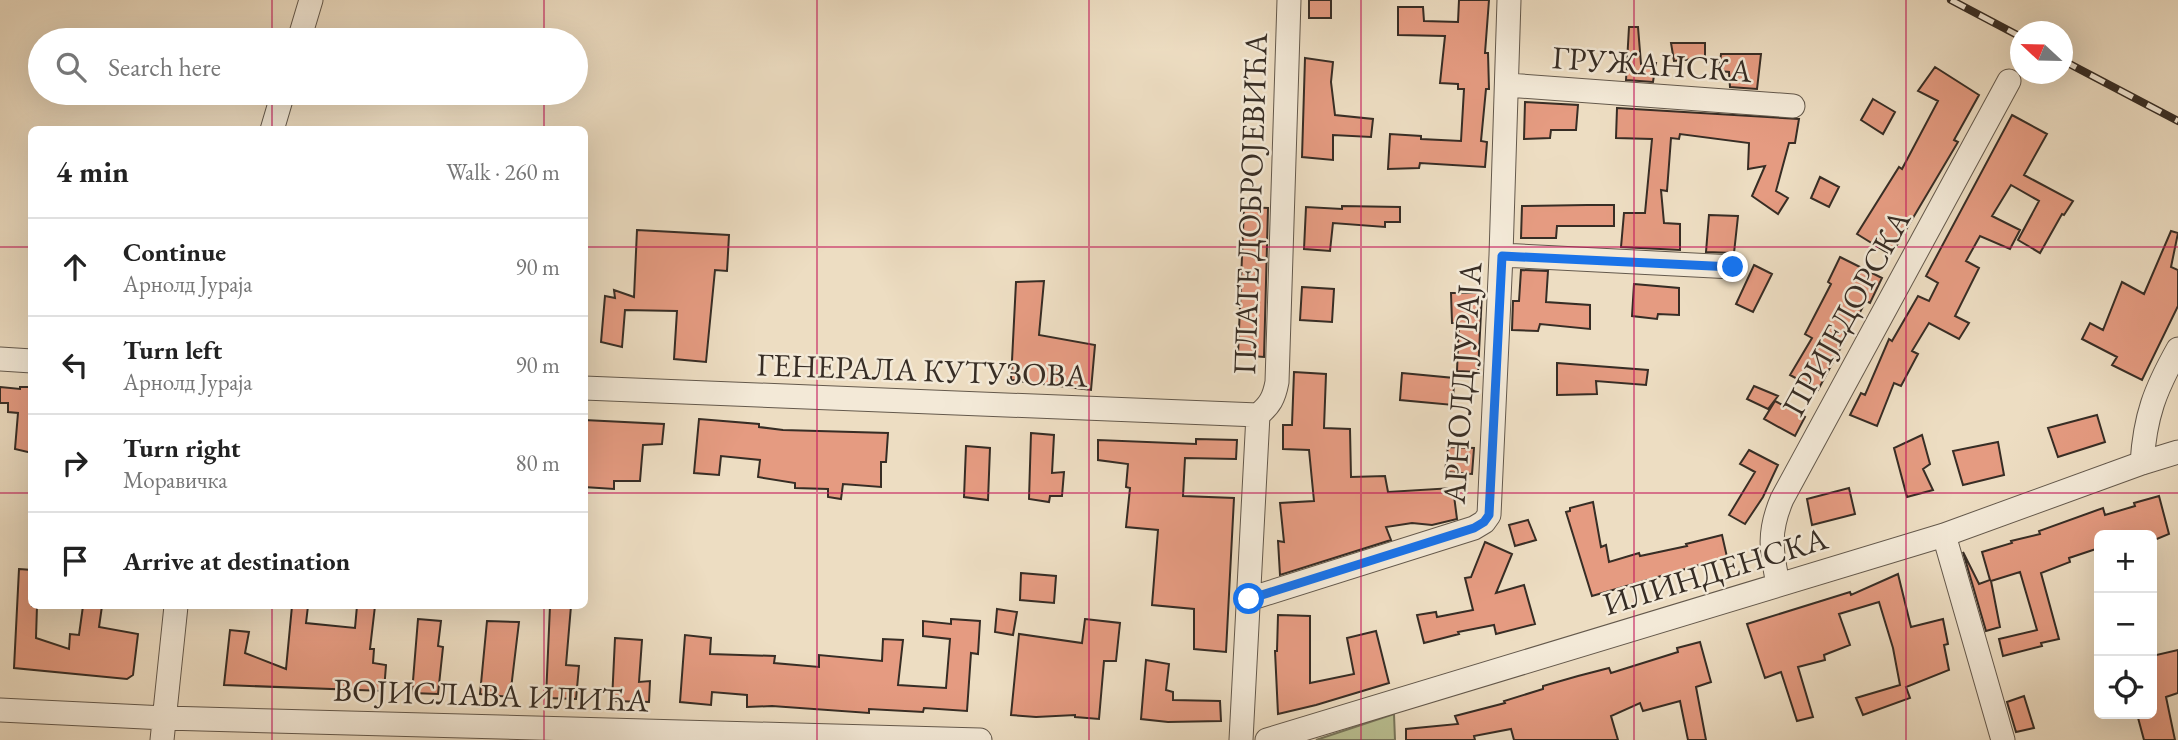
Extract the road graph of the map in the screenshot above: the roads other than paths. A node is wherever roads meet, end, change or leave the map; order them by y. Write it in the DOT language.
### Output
graph roads {
  1 [pos="311,0"];
  2 [pos="1289,0"];
  3 [pos="1509,0"];
  4 [pos="303,28"];
  5 [pos="2009,80"];
  6 [pos="1507,85"];
  7 [pos="279,105"];
  8 [pos="1793,106"];
  9 [pos="273,126"];
  10 [pos="1502,256"];
  11 [pos="1733,267"];
  12 [pos="2178,349"];
  13 [pos="0,359"];
  14 [pos="28,361"];
  15 [pos="588,388"];
  16 [pos="1258,415"];
  17 [pos="2178,452"];
  18 [pos="2142,463"];
  19 [pos="1944,535"];
  20 [pos="1778,584"];
  21 [pos="1249,599"];
  22 [pos="176,609"];
  23 [pos="0,710"];
  24 [pos="163,729"];
  25 [pos="980,740"];
  26 [pos="1241,740"];
  27 [pos="1267,740"];
  28 [pos="2003,740"];
  1 -- 4 [label="street"];
  2 -- 16 [label="street, ПЛАТЕ ДОБРОЈЕВИЋА"];
  3 -- 6 [label="street, АРНОЛД ЈУРАЈА"];
  5 -- 20 [label="street, ПРИЈЕДОРСКА"];
  6 -- 8 [label="street, ГРУЖАНСКА"];
  6 -- 10 [label="street, АРНОЛД ЈУРАЈА"];
  7 -- 9 [label="street"];
  10 -- 11 [label="street"];
  10 -- 21 [label="street, АРНОЛД ЈУРАЈА"];
  12 -- 18 [label="street"];
  13 -- 14 [label="street"];
  15 -- 16 [label="street, ГЕНЕРАЛА КУТУЗОВА"];
  16 -- 21 [label="street, ПЛАТЕ ДОБРОЈЕВИЋА"];
  17 -- 18 [label="street, ИЛИНДЕНСКА"];
  18 -- 19 [label="street, ИЛИНДЕНСКА"];
  19 -- 20 [label="street, ИЛИНДЕНСКА"];
  19 -- 28 [label="street"];
  20 -- 27 [label="street, ИЛИНДЕНСКА"];
  21 -- 26 [label="street, ПЛАТЕ ДОБРОЈЕВИЋА"];
  22 -- 24 [label="street"];
  23 -- 24 [label="street, ВОЈИСЛАВА ИЛИЋА"];
  24 -- 25 [label="street, ВОЈИСЛАВА ИЛИЋА"];
}
